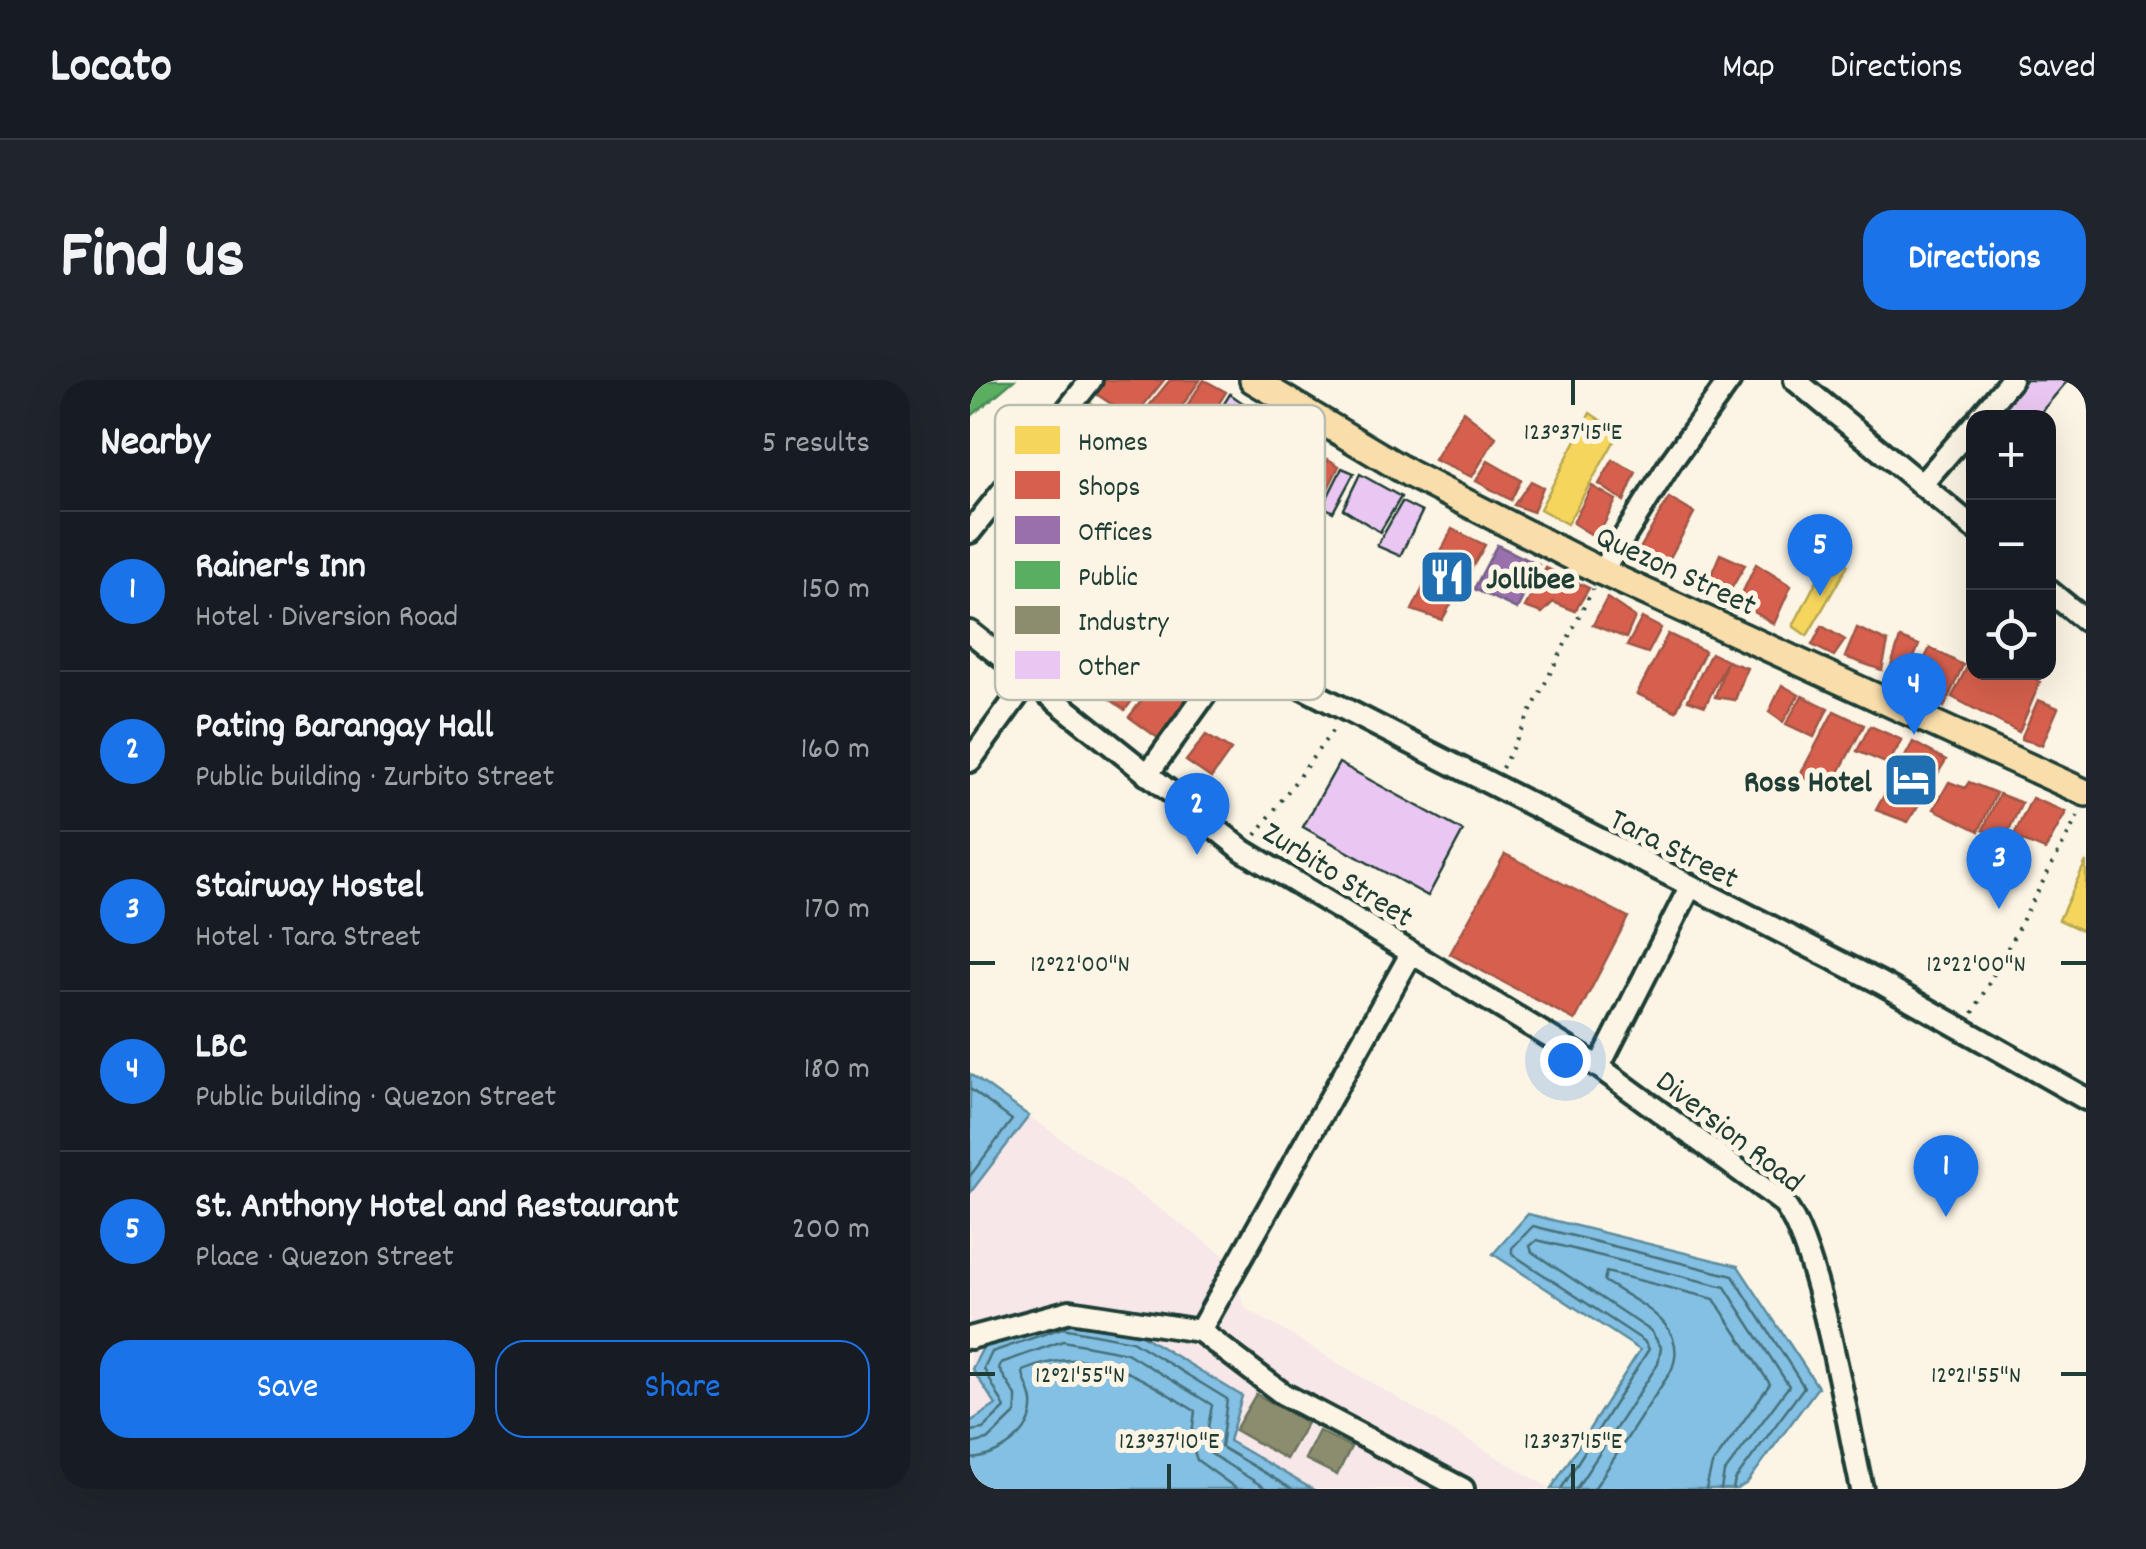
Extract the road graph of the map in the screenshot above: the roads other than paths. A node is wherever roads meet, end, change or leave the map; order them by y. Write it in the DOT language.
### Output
graph roads {
  1 [pos="1091,380"];
  2 [pos="1252,380"];
  3 [pos="1730,380"];
  4 [pos="1794,380"];
  5 [pos="2011,380"];
  6 [pos="1071,405"];
  7 [pos="1294,405"];
  8 [pos="1986,410"];
  9 [pos="1325,423"];
  10 [pos="1966,433"];
  11 [pos="1921,485"];
  12 [pos="995,501"];
  13 [pos="1966,522"];
  14 [pos="970,532"];
  15 [pos="1602,572"];
  16 [pos="2056,597"];
  17 [pos="2086,622"];
  18 [pos="970,632"];
  19 [pos="995,653"];
  20 [pos="1014,700"];
  21 [pos="1052,700"];
  22 [pos="1201,700"];
  23 [pos="1319,700"];
  24 [pos="970,762"];
  25 [pos="1148,775"];
  26 [pos="2086,792"];
  27 [pos="1689,889"];
  28 [pos="1411,954"];
  29 [pos="1599,1066"];
  30 [pos="2086,1100"];
  31 [pos="1200,1331"];
  32 [pos="970,1338"];
  33 [pos="1463,1489"];
  34 [pos="1862,1489"];
  1 -- 6 [label="street"];
  2 -- 7 [label="main road, Quezon Street"];
  3 -- 15 [label="street"];
  4 -- 11 [label="street"];
  5 -- 8 [label="street"];
  9 -- 15 [label="main road, Quezon Street"];
  10 -- 11 [label="street"];
  11 -- 13 [label="street"];
  12 -- 14 [label="street"];
  15 -- 26 [label="main road, Quezon Street"];
  16 -- 17 [label="street"];
  18 -- 19 [label="street, Zurbito Street"];
  20 -- 24 [label="street"];
  21 -- 25 [label="street, Zurbito Street"];
  22 -- 25 [label="street"];
  23 -- 27 [label="street, Tara Street"];
  25 -- 28 [label="street, Zurbito Street"];
  27 -- 29 [label="street"];
  27 -- 30 [label="street, Tara Street"];
  28 -- 29 [label="street, Zurbito Street"];
  28 -- 31 [label="street"];
  29 -- 34 [label="street, Diversion Road"];
  31 -- 32 [label="street"];
  31 -- 33 [label="street"];
}
